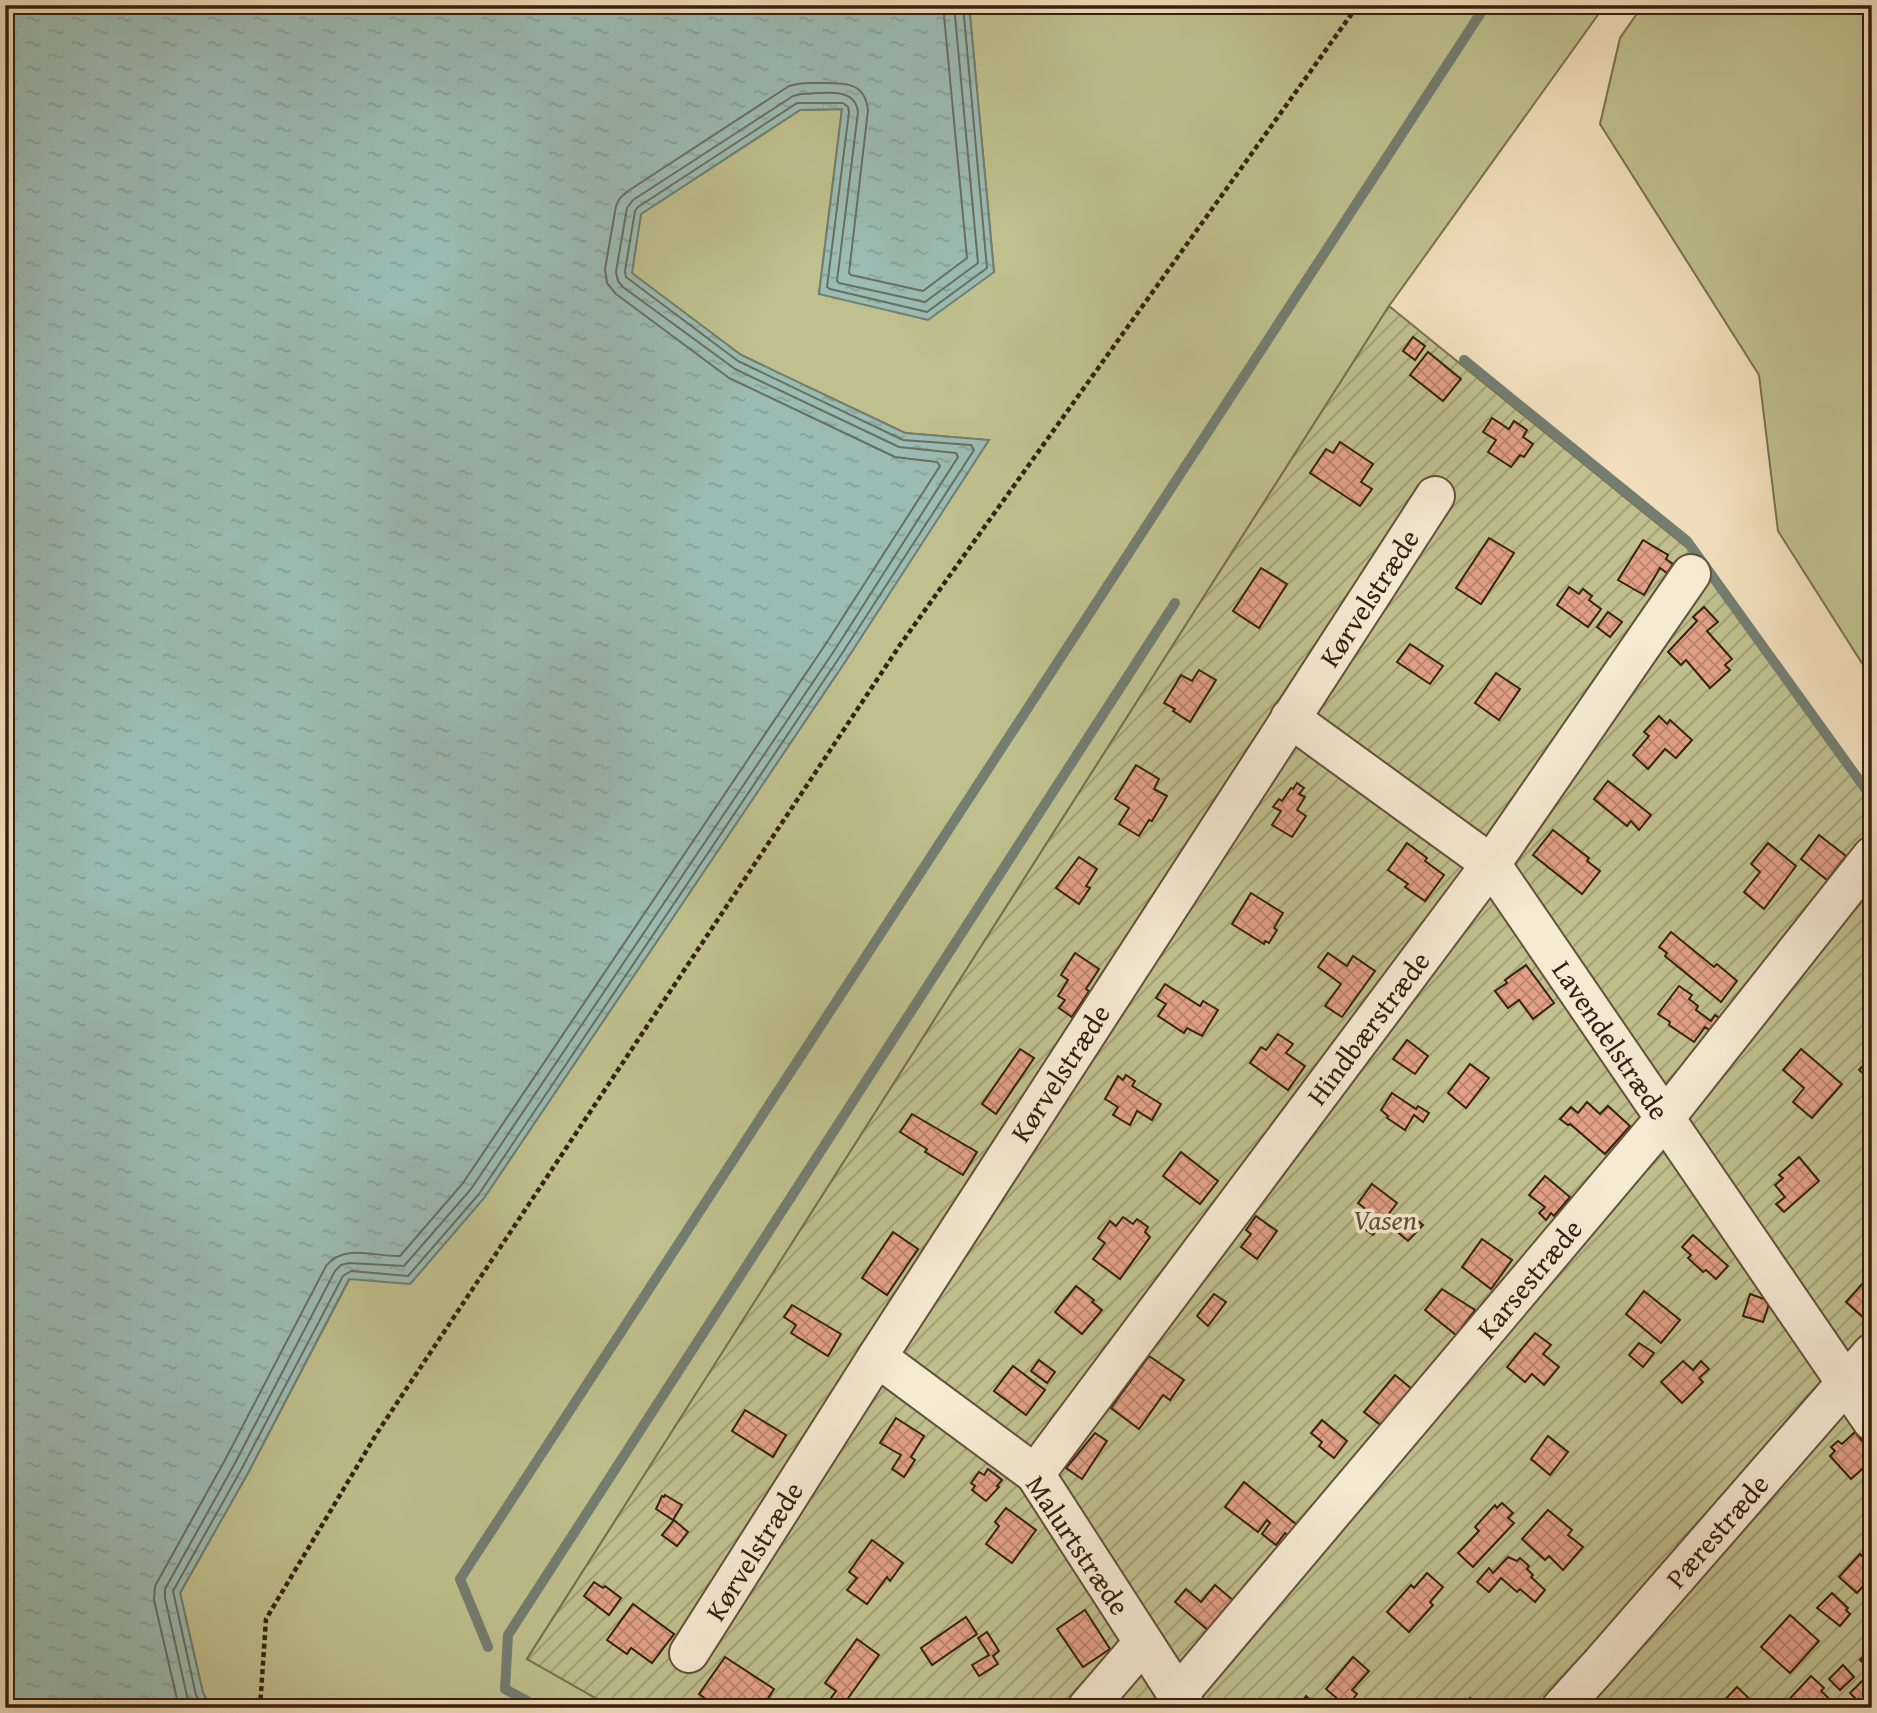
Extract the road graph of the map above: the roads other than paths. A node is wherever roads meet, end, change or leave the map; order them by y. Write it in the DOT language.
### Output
graph roads {
  1 [pos="1434,496"];
  2 [pos="1691,574"];
  3 [pos="1290,718"];
  4 [pos="1872,856"];
  5 [pos="1491,864"];
  6 [pos="1665,1118"];
  7 [pos="1872,1353"];
  8 [pos="877,1357"];
  9 [pos="1845,1382"];
  10 [pos="1872,1421"];
  11 [pos="1035,1474"];
  12 [pos="1143,1643"];
  13 [pos="689,1653"];
  14 [pos="1182,1701"];
  15 [pos="1087,1708"];
  16 [pos="1561,1708"];
  1 -- 3 [label="lane, Kørvelstræde"];
  2 -- 5 [label="lane, Hindbærstræde"];
  3 -- 5 [label="lane, Lavendelstræde"];
  3 -- 8 [label="lane, Kørvelstræde"];
  4 -- 6 [label="lane, Karsestræde"];
  5 -- 6 [label="lane, Lavendelstræde"];
  5 -- 11 [label="lane, Hindbærstræde"];
  6 -- 9 [label="lane, Lavendelstræde"];
  6 -- 14 [label="lane, Karsestræde"];
  7 -- 9 [label="lane, Pærestræde"];
  8 -- 11 [label="lane, Malurtstræde"];
  8 -- 13 [label="lane, Kørvelstræde"];
  9 -- 10 [label="lane, Lavendelstræde"];
  9 -- 16 [label="lane, Pærestræde"];
  11 -- 12 [label="lane, Malurtstræde"];
  12 -- 14 [label="lane, Malurtstræde"];
  12 -- 15 [label="lane"];
}
